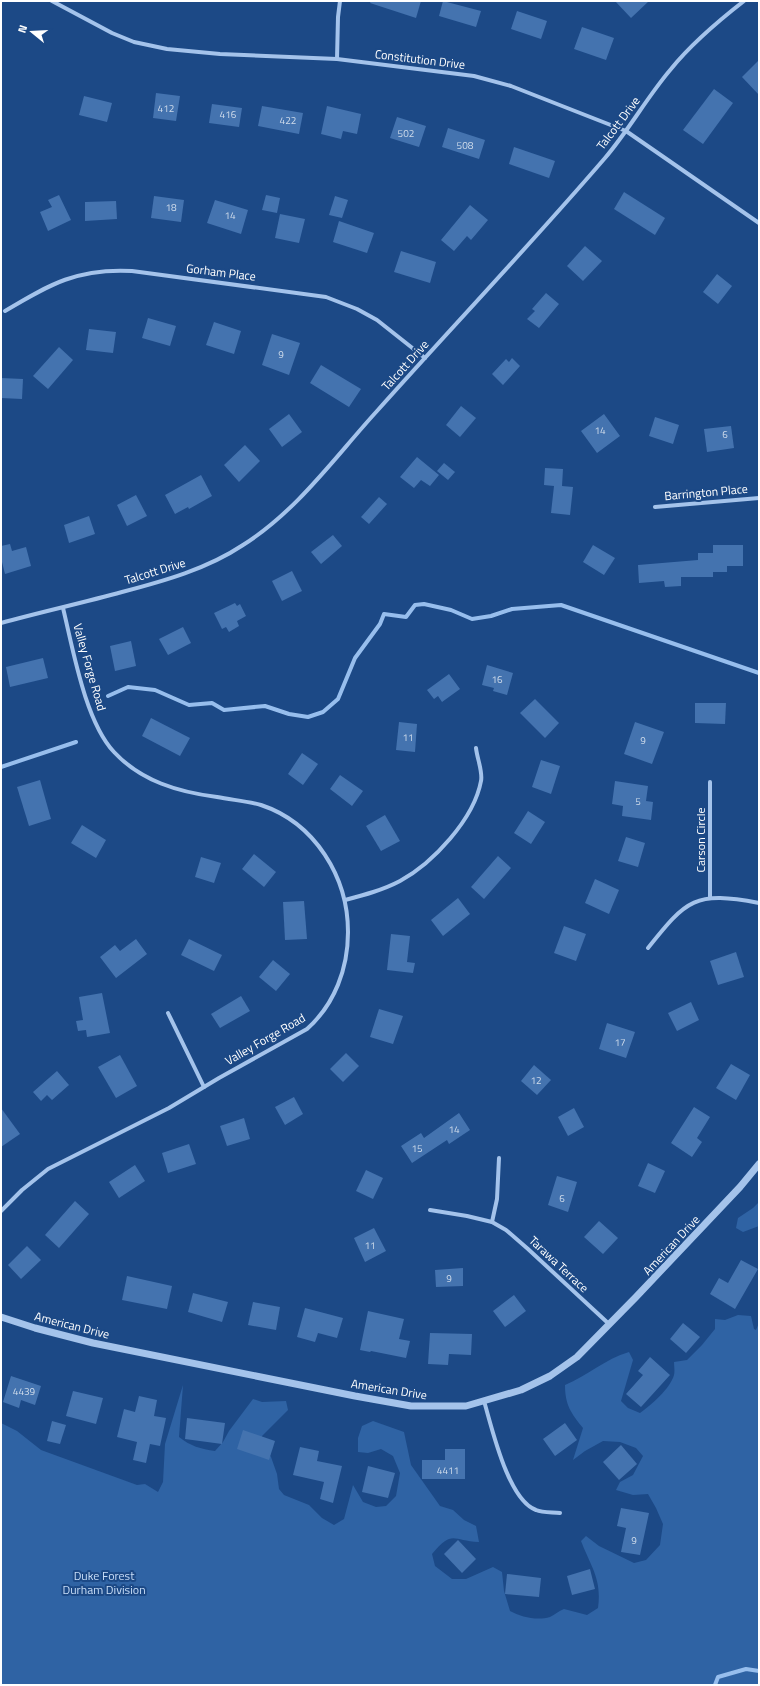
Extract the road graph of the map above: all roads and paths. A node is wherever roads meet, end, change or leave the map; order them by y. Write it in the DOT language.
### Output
graph roads {
  1 [pos="52,1"];
  2 [pos="63,1"];
  3 [pos="340,1"];
  4 [pos="744,1"];
  5 [pos="61,6"];
  6 [pos="337,59"];
  7 [pos="626,131"];
  8 [pos="759,223"];
  9 [pos="5,312"];
  10 [pos="425,358"];
  11 [pos="759,498"];
  12 [pos="655,507"];
  13 [pos="63,608"];
  14 [pos="1,623"];
  15 [pos="476,748"];
  16 [pos="710,782"];
  17 [pos="710,898"];
  18 [pos="345,900"];
  19 [pos="759,903"];
  20 [pos="648,948"];
  21 [pos="168,1013"];
  22 [pos="204,1087"];
  23 [pos="499,1158"];
  24 [pos="759,1164"];
  25 [pos="430,1210"];
  26 [pos="1,1211"];
  27 [pos="492,1222"];
  28 [pos="1,1317"];
  29 [pos="609,1324"];
  30 [pos="484,1401"];
  31 [pos="560,1513"];
  1 -- 5 [label="street, Constitution Drive"];
  2 -- 5 [label="street"];
  3 -- 6 [label="street"];
  4 -- 7 [label="street, Talcott Drive"];
  5 -- 6 [label="street, Constitution Drive"];
  6 -- 7 [label="street, Constitution Drive"];
  7 -- 8 [label="street, Constitution Drive"];
  7 -- 10 [label="street, Talcott Drive"];
  9 -- 10 [label="street, Gorham Place"];
  10 -- 13 [label="street, Talcott Drive"];
  11 -- 12 [label="street, Barrington Place"];
  13 -- 14 [label="street, Talcott Drive"];
  13 -- 18 [label="street, Valley Forge Road"];
  15 -- 18 [label="street"];
  16 -- 17 [label="street, Carson Circle"];
  17 -- 19 [label="street"];
  17 -- 20 [label="street"];
  18 -- 22 [label="street, Valley Forge Road"];
  21 -- 22 [label="street"];
  22 -- 26 [label="street, Valley Forge Road"];
  23 -- 27 [label="street"];
  24 -- 29 [label="street, American Drive"];
  25 -- 27 [label="street, Tarawa Terrace"];
  27 -- 29 [label="street, Tarawa Terrace"];
  28 -- 30 [label="street, American Drive"];
  29 -- 30 [label="street, American Drive"];
  30 -- 31 [label="street"];
}
